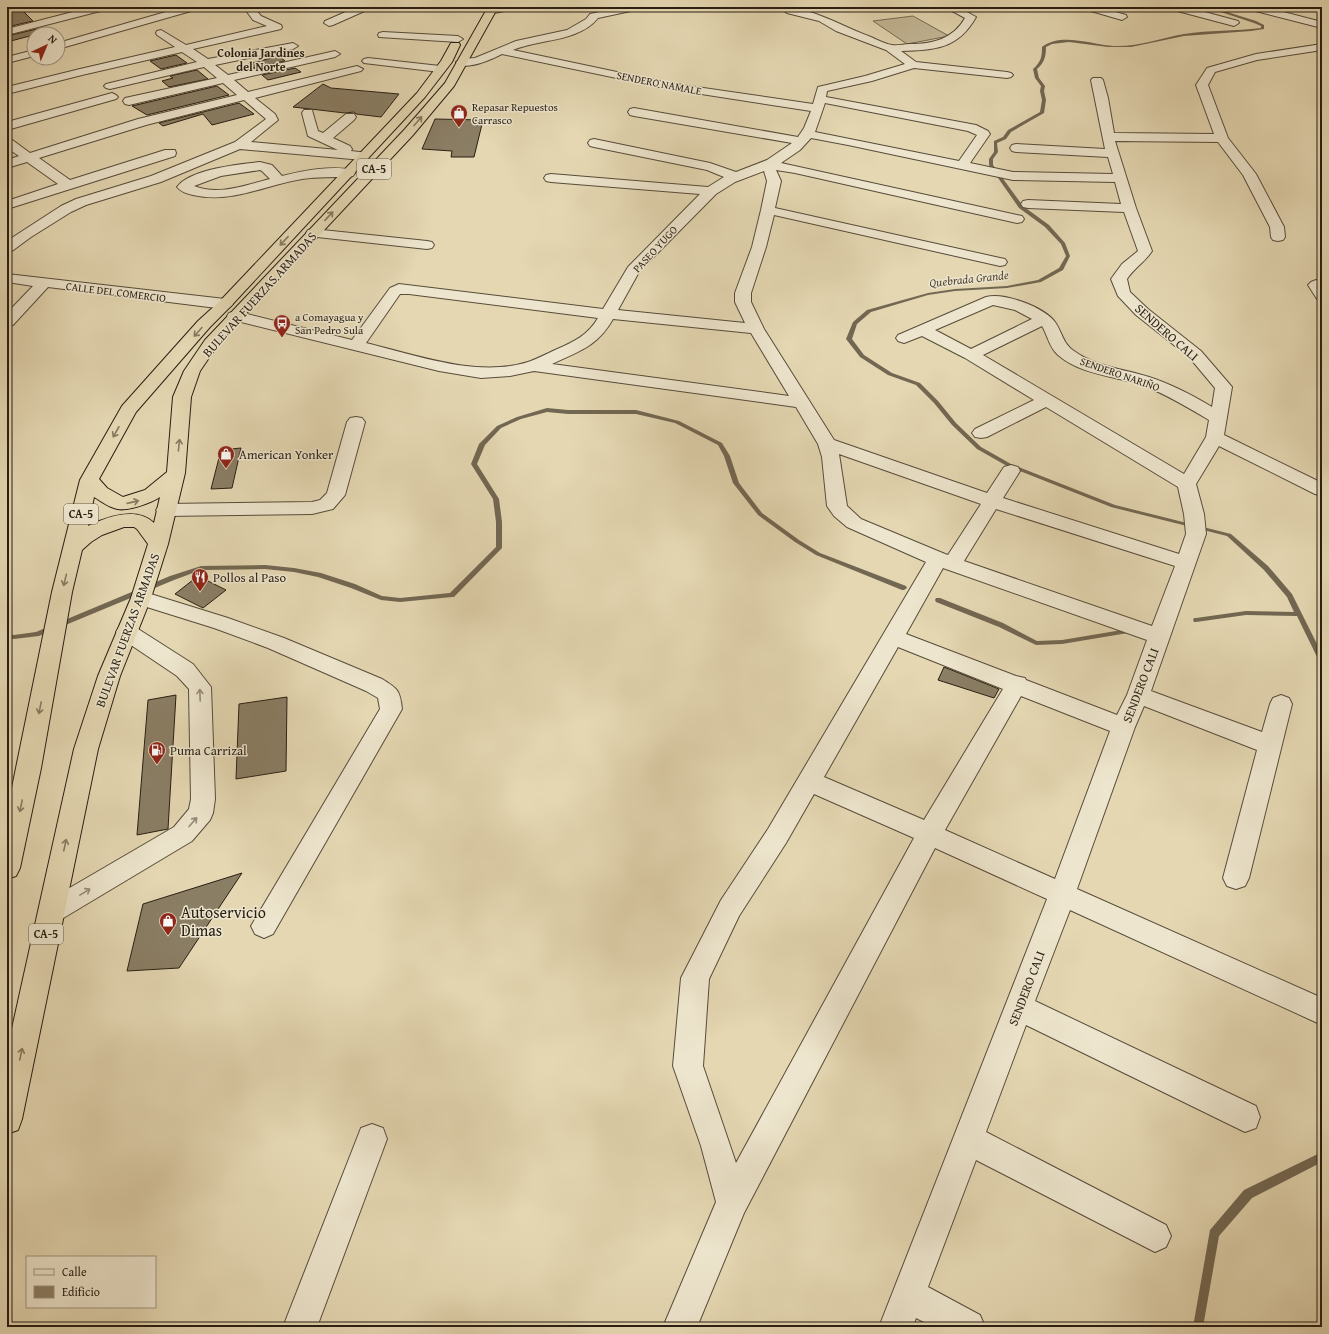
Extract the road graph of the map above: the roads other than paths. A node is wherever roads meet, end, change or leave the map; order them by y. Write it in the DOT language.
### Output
graph roads {
  1 [pos="104,7"];
  2 [pos="194,7"];
  3 [pos="251,7"];
  4 [pos="365,7"];
  5 [pos="507,7"];
  6 [pos="636,7"];
  7 [pos="784,7"];
  8 [pos="950,7"];
  9 [pos="1088,7"];
  10 [pos="1174,7"];
  11 [pos="1252,7"];
  12 [pos="492,8"];
  13 [pos="1122,17"];
  14 [pos="329,23"];
  15 [pos="1234,23"];
  16 [pos="1322,25"];
  17 [pos="177,30"];
  18 [pos="7,32"];
  19 [pos="161,33"];
  20 [pos="383,34"];
  21 [pos="461,34"];
  22 [pos="148,36"];
  23 [pos="66,44"];
  24 [pos="293,46"];
  25 [pos="1322,47"];
  26 [pos="185,48"];
  27 [pos="890,48"];
  28 [pos="502,50"];
  29 [pos="335,54"];
  30 [pos="26,55"];
  31 [pos="7,60"];
  32 [pos="368,61"];
  33 [pos="462,62"];
  34 [pos="206,63"];
  35 [pos="913,65"];
  36 [pos="358,69"];
  37 [pos="440,69"];
  38 [pos="1008,75"];
  39 [pos="225,78"];
  40 [pos="1097,80"];
  41 [pos="7,91"];
  42 [pos="246,96"];
  43 [pos="129,101"];
  44 [pos="819,104"];
  45 [pos="634,112"];
  46 [pos="308,113"];
  47 [pos="350,117"];
  48 [pos="7,126"];
  49 [pos="804,138"];
  50 [pos="1108,138"];
  51 [pos="1222,138"];
  52 [pos="324,139"];
  53 [pos="7,142"];
  54 [pos="594,143"];
  55 [pos="239,145"];
  56 [pos="1016,148"];
  57 [pos="170,153"];
  58 [pos="1113,153"];
  59 [pos="357,155"];
  60 [pos="29,158"];
  61 [pos="7,164"];
  62 [pos="768,165"];
  63 [pos="962,166"];
  64 [pos="348,173"];
  65 [pos="735,176"];
  66 [pos="551,178"];
  67 [pos="1121,178"];
  68 [pos="279,181"];
  69 [pos="68,185"];
  70 [pos="711,191"];
  71 [pos="1028,204"];
  72 [pos="7,205"];
  73 [pos="1129,208"];
  74 [pos="768,210"];
  75 [pos="1017,219"];
  76 [pos="7,231"];
  77 [pos="313,233"];
  78 [pos="26,234"];
  79 [pos="1278,237"];
  80 [pos="427,244"];
  81 [pos="7,248"];
  82 [pos="1000,262"];
  83 [pos="7,278"];
  84 [pos="44,283"];
  85 [pos="230,310"];
  86 [pos="607,314"];
  87 [pos="1042,320"];
  88 [pos="7,322"];
  89 [pos="756,329"];
  90 [pos="922,330"];
  91 [pos="904,338"];
  92 [pos="357,345"];
  93 [pos="971,355"];
  94 [pos="533,366"];
  95 [pos="1047,400"];
  96 [pos="802,403"];
  97 [pos="1218,418"];
  98 [pos="356,422"];
  99 [pos="981,432"];
  100 [pos="1215,437"];
  101 [pos="827,444"];
  102 [pos="1011,471"];
  103 [pos="176,473"];
  104 [pos="89,480"];
  105 [pos="1187,484"];
  106 [pos="1322,490"];
  107 [pos="991,501"];
  108 [pos="166,510"];
  109 [pos="158,544"];
  110 [pos="73,548"];
  111 [pos="945,561"];
  112 [pos="1186,564"];
  113 [pos="141,598"];
  114 [pos="127,632"];
  115 [pos="1158,636"];
  116 [pos="893,637"];
  117 [pos="1017,684"];
  118 [pos="1138,695"];
  119 [pos="1281,704"];
  120 [pos="1123,727"];
  121 [pos="1270,745"];
  122 [pos="810,780"];
  123 [pos="930,833"];
  124 [pos="7,866"];
  125 [pos="1236,878"];
  126 [pos="1062,895"];
  127 [pos="51,912"];
  128 [pos="264,926"];
  129 [pos="1019,1007"];
  130 [pos="1322,1012"];
  131 [pos="1245,1118"];
  132 [pos="7,1119"];
  133 [pos="372,1139"];
  134 [pos="968,1139"];
  135 [pos="732,1202"];
  136 [pos="1155,1236"];
  137 [pos="908,1295"];
  138 [pos="300,1327"];
  139 [pos="680,1327"];
  140 [pos="896,1327"];
  141 [pos="968,1327"];
  1 -- 18 [label="street"];
  2 -- 23 [label="street"];
  3 -- 26 [label="street"];
  4 -- 14 [label="street"];
  5 -- 12 [label="street"];
  6 -- 28 [label="street"];
  7 -- 27 [label="street"];
  8 -- 27 [label="street"];
  9 -- 13 [label="street"];
  10 -- 15 [label="street"];
  11 -- 16 [label="street"];
  12 -- 33 [label="highway, BULEVAR FUERZAS ARMADAS / CA-5"];
  17 -- 19 [label="street"];
  19 -- 22 [label="street"];
  19 -- 26 [label="street"];
  20 -- 21 [label="street"];
  21 -- 37 [label="highway, BULEVAR FUERZAS ARMADAS / CA-5"];
  24 -- 34 [label="street"];
  25 -- 51 [label="street"];
  26 -- 34 [label="street"];
  26 -- 41 [label="street"];
  27 -- 35 [label="street"];
  28 -- 33 [label="street"];
  28 -- 44 [label="street, SENDERO NAMALE"];
  29 -- 39 [label="street"];
  30 -- 31 [label="street"];
  32 -- 37 [label="street"];
  77 -- 33 [label="highway, BULEVAR FUERZAS ARMADAS / CA-5, one-way"];
  34 -- 39 [label="street"];
  34 -- 48 [label="street"];
  35 -- 38 [label="street"];
  35 -- 44 [label="street, PASEO YUGO"];
  36 -- 42 [label="street"];
  37 -- 59 [label="highway, BULEVAR FUERZAS ARMADAS / CA-5"];
  39 -- 42 [label="street"];
  39 -- 43 [label="street"];
  40 -- 50 [label="street, SENDERO CALI"];
  42 -- 55 [label="street"];
  42 -- 60 [label="street"];
  44 -- 49 [label="street, PASEO YUGO"];
  44 -- 63 [label="street, SENDERO NAMALE"];
  45 -- 49 [label="street"];
  46 -- 52 [label="street"];
  47 -- 52 [label="street"];
  49 -- 62 [label="street, PASEO YUGO"];
  49 -- 63 [label="street"];
  50 -- 51 [label="street"];
  50 -- 58 [label="street, SENDERO CALI"];
  51 -- 79 [label="street"];
  52 -- 59 [label="street"];
  53 -- 60 [label="street"];
  54 -- 65 [label="street"];
  55 -- 59 [label="street"];
  55 -- 78 [label="street"];
  56 -- 58 [label="street"];
  57 -- 69 [label="street"];
  58 -- 67 [label="street, SENDERO CALI"];
  59 -- 64 [label="highway, BULEVAR FUERZAS ARMADAS / CA-5"];
  60 -- 61 [label="street"];
  60 -- 69 [label="street"];
  62 -- 65 [label="street, PASEO YUGO"];
  62 -- 74 [label="street"];
  62 -- 75 [label="street"];
  63 -- 67 [label="street"];
  64 -- 68 [label="street"];
  64 -- 85 [label="highway, BULEVAR FUERZAS ARMADAS / CA-5, one-way"];
  65 -- 70 [label="street, PASEO YUGO"];
  66 -- 70 [label="street"];
  67 -- 73 [label="street, SENDERO CALI"];
  68 -- 68 [label="street"];
  69 -- 72 [label="street"];
  70 -- 86 [label="street, PASEO YUGO"];
  71 -- 73 [label="street"];
  73 -- 97 [label="street, SENDERO CALI"];
  74 -- 82 [label="street"];
  74 -- 89 [label="street"];
  76 -- 78 [label="street"];
  77 -- 80 [label="street"];
  77 -- 85 [label="highway, BULEVAR FUERZAS ARMADAS / CA-5"];
  78 -- 81 [label="street"];
  83 -- 84 [label="street, CALLE DEL COMERCIO"];
  84 -- 85 [label="street, CALLE DEL COMERCIO"];
  84 -- 88 [label="street"];
  85 -- 92 [label="street, PASEO YUGO"];
  103 -- 85 [label="highway, BULEVAR FUERZAS ARMADAS / CA-5, one-way"];
  85 -- 104 [label="highway, BULEVAR FUERZAS ARMADAS / CA-5, one-way"];
  86 -- 89 [label="street"];
  86 -- 92 [label="street"];
  86 -- 94 [label="street, PASEO YUGO"];
  87 -- 90 [label="street, SENDERO NARIÑO"];
  87 -- 93 [label="street"];
  87 -- 97 [label="street, SENDERO NARIÑO"];
  89 -- 96 [label="street"];
  90 -- 91 [label="street"];
  90 -- 93 [label="street"];
  92 -- 94 [label="street, PASEO YUGO"];
  93 -- 95 [label="street"];
  94 -- 96 [label="street"];
  95 -- 99 [label="street"];
  95 -- 105 [label="street"];
  96 -- 101 [label="street"];
  97 -- 100 [label="street, SENDERO CALI"];
  98 -- 108 [label="street"];
  100 -- 105 [label="street, SENDERO CALI"];
  100 -- 106 [label="street"];
  101 -- 107 [label="street"];
  101 -- 111 [label="street"];
  102 -- 107 [label="street"];
  104 -- 103 [label="highway, one-way"];
  103 -- 108 [label="highway, BULEVAR FUERZAS ARMADAS / CA-5"];
  104 -- 110 [label="highway, BULEVAR FUERZAS ARMADAS / CA-5"];
  105 -- 112 [label="street, SENDERO CALI"];
  107 -- 111 [label="street"];
  107 -- 112 [label="street"];
  108 -- 109 [label="highway, BULEVAR FUERZAS ARMADAS / CA-5"];
  109 -- 110 [label="highway"];
  109 -- 113 [label="highway, BULEVAR FUERZAS ARMADAS / CA-5"];
  110 -- 124 [label="highway, BULEVAR FUERZAS ARMADAS / CA-5, one-way"];
  111 -- 115 [label="street"];
  111 -- 116 [label="street"];
  112 -- 115 [label="street, SENDERO CALI"];
  113 -- 114 [label="highway, BULEVAR FUERZAS ARMADAS / CA-5"];
  113 -- 128 [label="street"];
  127 -- 114 [label="highway, BULEVAR FUERZAS ARMADAS / CA-5, one-way"];
  127 -- 114 [label="street, one-way"];
  115 -- 118 [label="street, SENDERO CALI"];
  116 -- 117 [label="street"];
  116 -- 122 [label="street"];
  117 -- 120 [label="street"];
  117 -- 123 [label="street"];
  118 -- 120 [label="street, SENDERO CALI"];
  118 -- 121 [label="street"];
  119 -- 121 [label="street"];
  120 -- 126 [label="street, SENDERO CALI"];
  121 -- 125 [label="street"];
  122 -- 123 [label="street"];
  122 -- 135 [label="street"];
  123 -- 126 [label="street"];
  123 -- 135 [label="street"];
  126 -- 129 [label="street, SENDERO CALI"];
  126 -- 130 [label="street"];
  132 -- 127 [label="highway, BULEVAR FUERZAS ARMADAS / CA-5, one-way"];
  129 -- 131 [label="street"];
  129 -- 134 [label="street, SENDERO CALI"];
  133 -- 138 [label="street"];
  134 -- 136 [label="street"];
  134 -- 137 [label="street, SENDERO CALI"];
  135 -- 139 [label="street"];
  137 -- 140 [label="street, SENDERO CALI"];
  137 -- 141 [label="street"];
}
